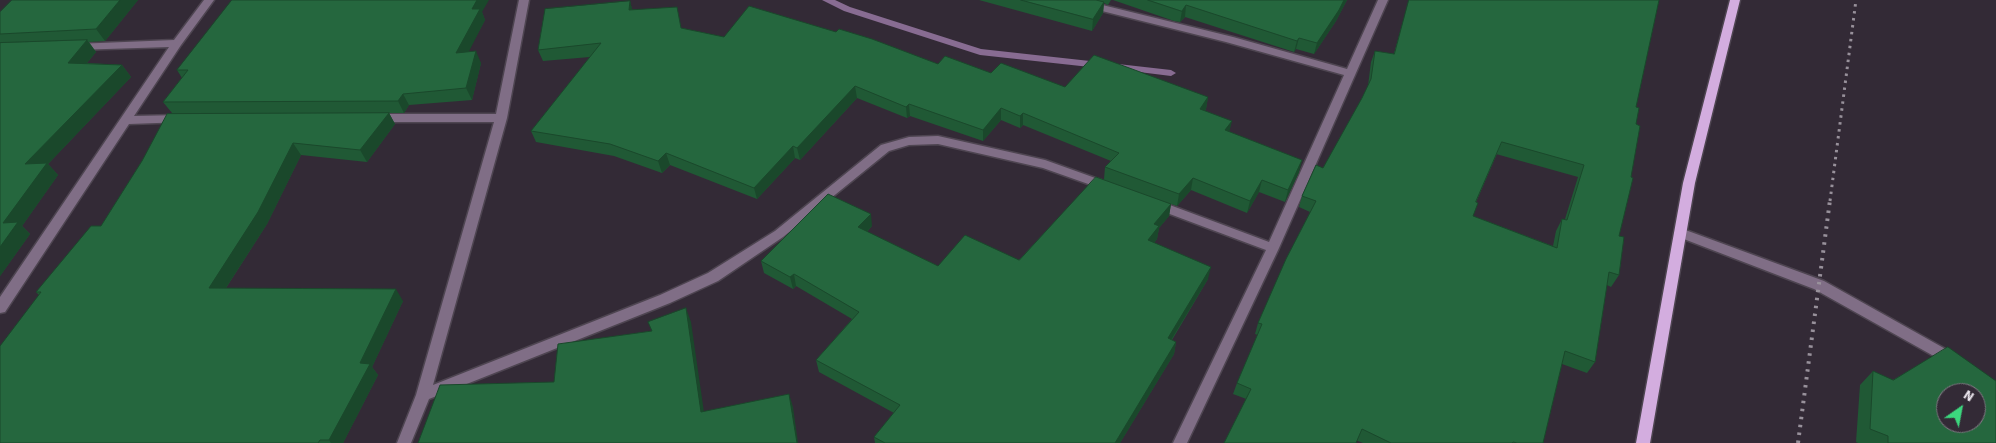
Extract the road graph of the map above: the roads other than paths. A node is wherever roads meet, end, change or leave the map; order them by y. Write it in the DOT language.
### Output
graph roads {
  1 [pos="209,0"];
  2 [pos="524,0"];
  3 [pos="1070,0"];
  4 [pos="1383,0"];
  5 [pos="1735,0"];
  6 [pos="177,43"];
  7 [pos="59,48"];
  8 [pos="1350,73"];
  9 [pos="363,118"];
  10 [pos="501,118"];
  11 [pos="195,119"];
  12 [pos="126,120"];
  13 [pos="1118,191"];
  14 [pos="1145,201"];
  15 [pos="1680,233"];
  16 [pos="1273,248"];
  17 [pos="0,308"];
  18 [pos="1962,365"];
  19 [pos="423,395"];
  20 [pos="404,443"];
  21 [pos="1180,443"];
  22 [pos="1644,443"];
  1 -- 6 [label="street"];
  2 -- 10 [label="street"];
  3 -- 8 [label="street"];
  4 -- 8 [label="street"];
  5 -- 15 [label="main road"];
  6 -- 7 [label="street"];
  6 -- 12 [label="street"];
  8 -- 16 [label="street"];
  9 -- 10 [label="street"];
  10 -- 19 [label="street"];
  11 -- 12 [label="street"];
  12 -- 17 [label="street"];
  13 -- 19 [label="street"];
  14 -- 16 [label="street"];
  15 -- 18 [label="street"];
  15 -- 22 [label="main road"];
  16 -- 21 [label="street"];
  19 -- 20 [label="street"];
}
